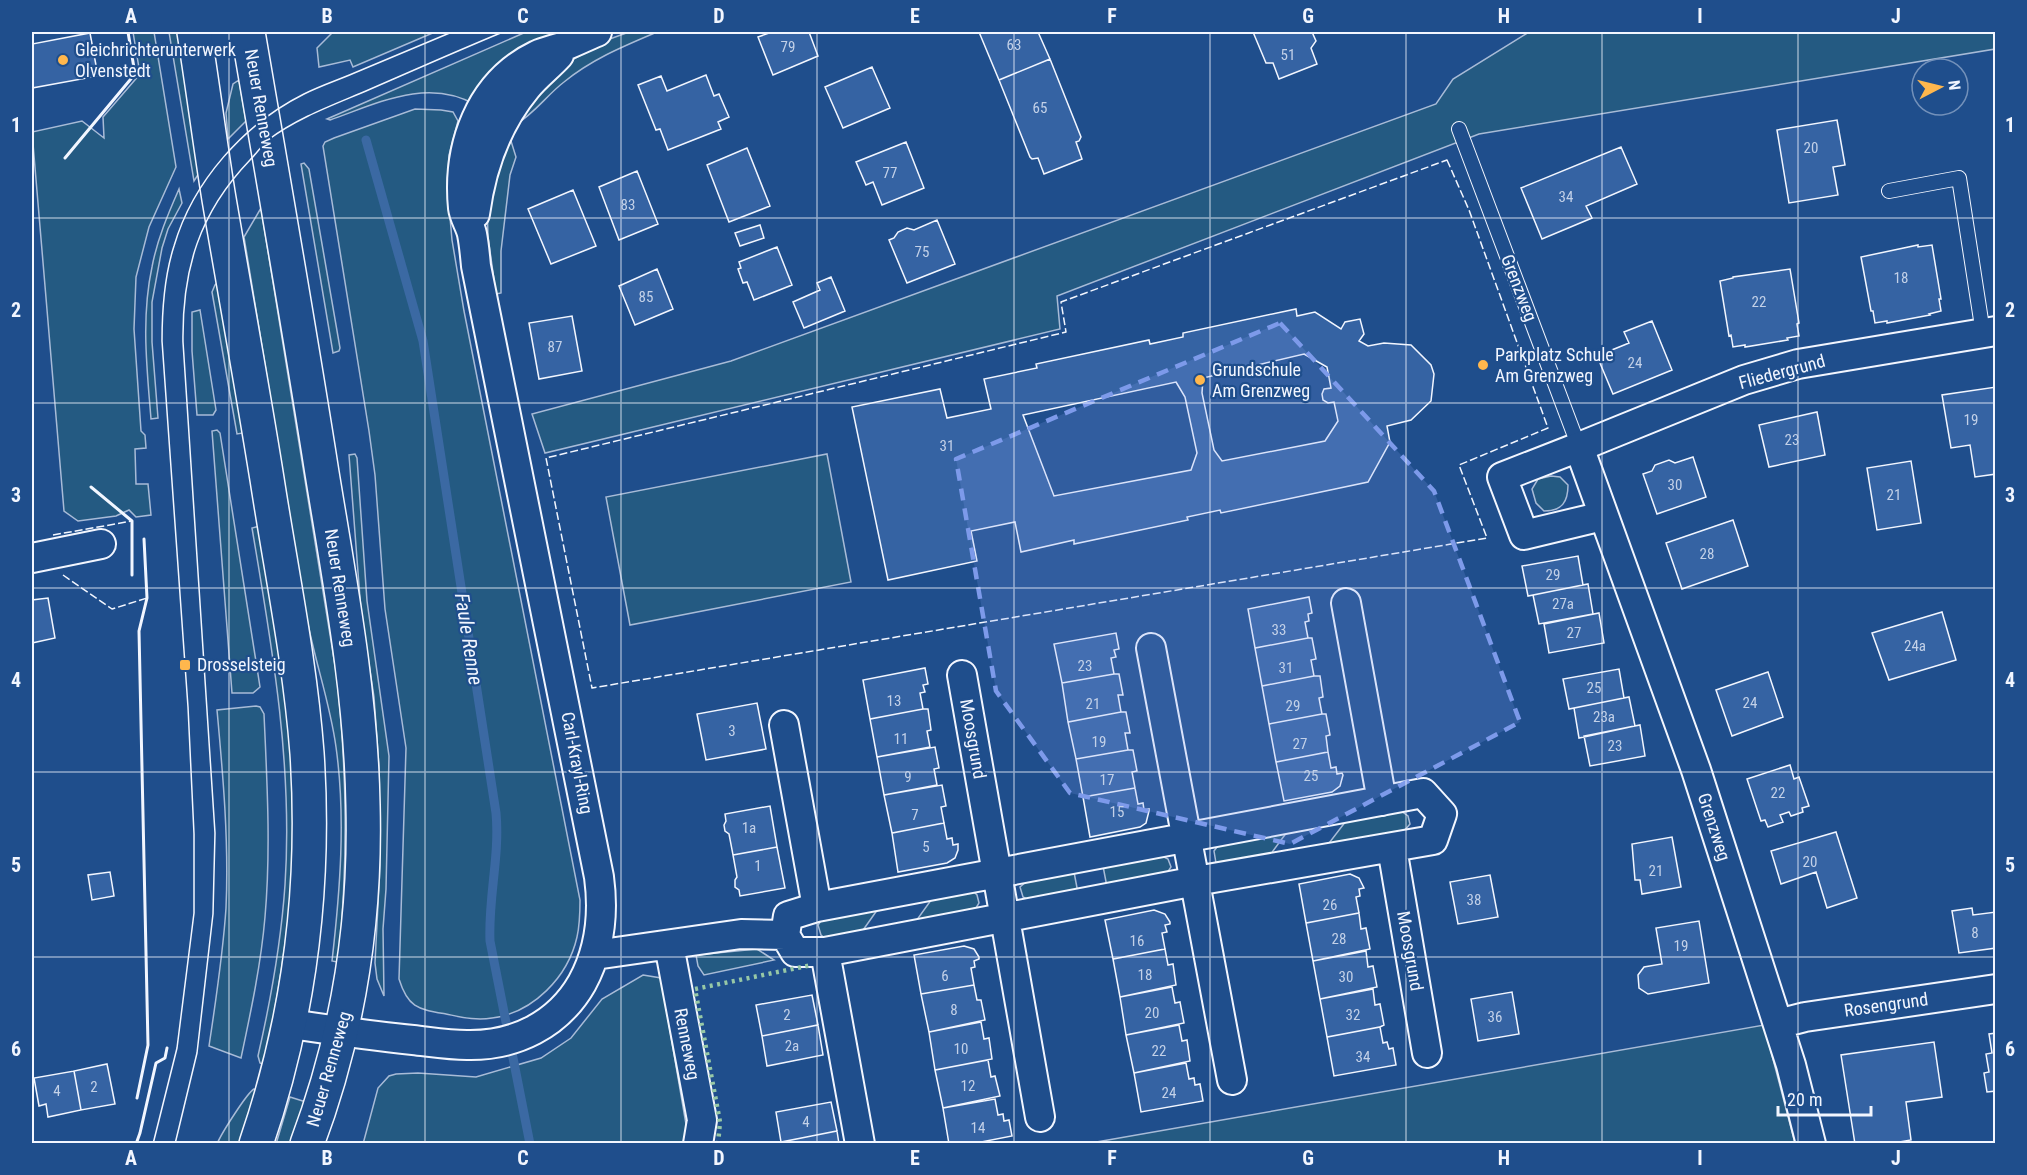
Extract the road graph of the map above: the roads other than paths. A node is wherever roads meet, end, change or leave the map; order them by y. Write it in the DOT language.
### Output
graph roads {
  1 [pos="227,32"];
  2 [pos="248,32"];
  3 [pos="597,32"];
  4 [pos="194,34"];
  5 [pos="1459,129"];
  6 [pos="1889,191"];
  7 [pos="1989,332"];
  8 [pos="1579,447"];
  9 [pos="1604,516"];
  10 [pos="101,544"];
  11 [pos="32,558"];
  12 [pos="1346,603"];
  13 [pos="1151,648"];
  14 [pos="962,675"];
  15 [pos="784,725"];
  16 [pos="1382,801"];
  17 [pos="1187,837"];
  18 [pos="1392,848"];
  19 [pos="997,874"];
  20 [pos="1196,881"];
  21 [pos="817,907"];
  22 [pos="1004,918"];
  23 [pos="785,935"];
  24 [pos="669,945"];
  25 [pos="825,952"];
  26 [pos="595,955"];
  27 [pos="1995,990"];
  28 [pos="291,1024"];
  29 [pos="1778,1024"];
  30 [pos="342,1032"];
  31 [pos="1427,1053"];
  32 [pos="1232,1080"];
  33 [pos="1040,1117"];
  34 [pos="256,1143"];
  35 [pos="308,1143"];
  36 [pos="698,1143"];
  37 [pos="860,1143"];
  38 [pos="1810,1143"];
  1 -- 4 [label="street"];
  2 -- 30 [label="main road, Neuer Renneweg"];
  3 -- 26 [label="street, Carl-Krayl-Ring"];
  4 -- 28 [label="main road"];
  5 -- 8 [label="lane, Grenzweg"];
  6 -- 7 [label="lane"];
  7 -- 8 [label="street, Fliedergrund"];
  8 -- 9 [label="street, Grenzweg"];
  8 -- 9 [label="street"];
  9 -- 29 [label="street, Grenzweg"];
  10 -- 11 [label="street"];
  12 -- 16 [label="street"];
  13 -- 17 [label="street"];
  14 -- 19 [label="street, Moosgrund"];
  15 -- 21 [label="street"];
  16 -- 17 [label="street"];
  16 -- 18 [label="street"];
  17 -- 19 [label="street"];
  17 -- 20 [label="street"];
  18 -- 20 [label="street"];
  18 -- 31 [label="street, Moosgrund"];
  19 -- 21 [label="street"];
  19 -- 22 [label="street, Moosgrund"];
  20 -- 22 [label="street"];
  20 -- 32 [label="street"];
  21 -- 23 [label="street"];
  22 -- 25 [label="street"];
  22 -- 33 [label="street, Moosgrund"];
  23 -- 24 [label="street"];
  23 -- 25 [label="street"];
  24 -- 26 [label="street"];
  24 -- 36 [label="street, Renneweg"];
  25 -- 37 [label="street"];
  26 -- 30 [label="street, Carl-Krayl-Ring"];
  27 -- 29 [label="street, Rosengrund"];
  28 -- 30 [label="street, Carl-Krayl-Ring"];
  28 -- 34 [label="main road"];
  29 -- 38 [label="street, Grenzweg"];
  30 -- 35 [label="main road, Neuer Renneweg"];
}
